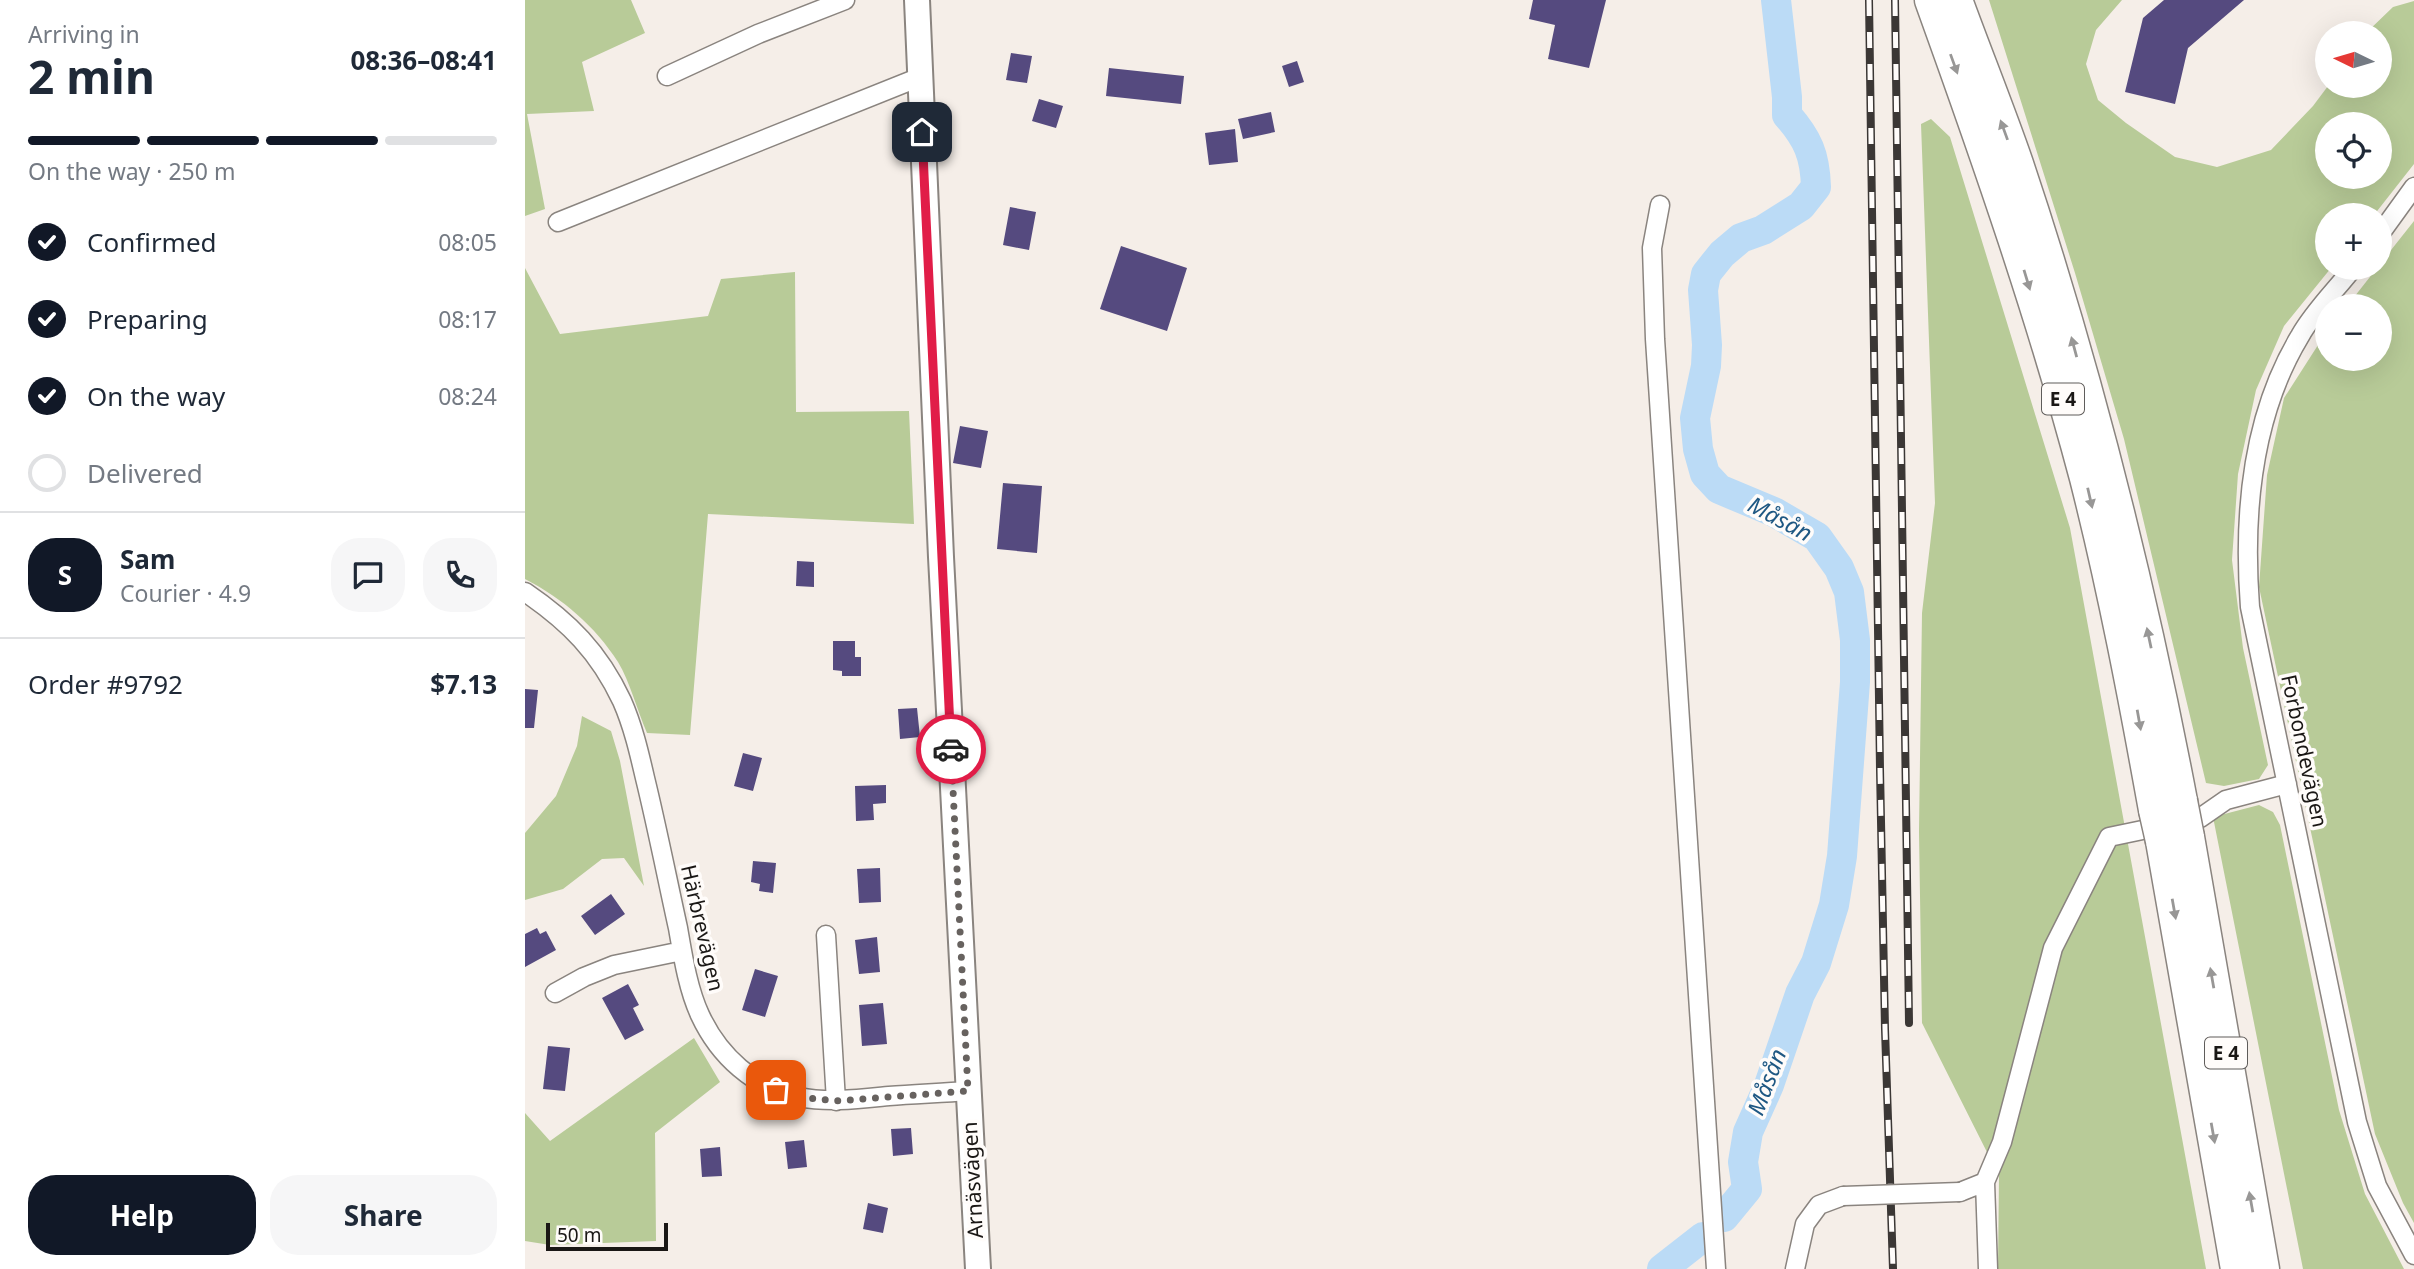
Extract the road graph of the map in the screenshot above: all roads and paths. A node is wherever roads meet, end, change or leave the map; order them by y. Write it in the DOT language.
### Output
graph roads {
  1 [pos="845,0"];
  2 [pos="916,0"];
  3 [pos="1931,0"];
  4 [pos="1956,0"];
  5 [pos="667,76"];
  6 [pos="920,76"];
  7 [pos="2414,187"];
  8 [pos="1660,205"];
  9 [pos="2392,217"];
  10 [pos="558,222"];
  11 [pos="2343,280"];
  12 [pos="525,592"];
  13 [pos="2287,784"];
  14 [pos="2168,806"];
  15 [pos="2175,839"];
  16 [pos="826,935"];
  17 [pos="682,951"];
  18 [pos="555,993"];
  19 [pos="968,1091"];
  20 [pos="836,1101"];
  21 [pos="1985,1182"];
  22 [pos="2414,1255"];
  23 [pos="978,1269"];
  24 [pos="1716,1269"];
  25 [pos="1795,1269"];
  26 [pos="1987,1269"];
  27 [pos="2237,1269"];
  28 [pos="2263,1269"];
  1 -- 5 [label="street"];
  2 -- 6 [label="street, Arnäsvägen"];
  3 -- 14 [label="highway, E 4, one-way"];
  14 -- 4 [label="highway, E 4, one-way"];
  6 -- 10 [label="street"];
  6 -- 19 [label="street, Arnäsvägen"];
  7 -- 9 [label="street"];
  8 -- 24 [label="street"];
  11 -- 13 [label="street, Forbondevägen"];
  12 -- 17 [label="street, Härbrevägen"];
  13 -- 21 [label="street"];
  13 -- 22 [label="street, Forbondevägen"];
  14 -- 15 [label="highway, E 4, bridge"];
  15 -- 27 [label="highway, E 4, one-way"];
  28 -- 15 [label="highway, E 4, one-way"];
  16 -- 20 [label="street"];
  17 -- 18 [label="street"];
  17 -- 20 [label="street, Härbrevägen"];
  19 -- 20 [label="street, Härbrevägen"];
  19 -- 23 [label="street, Arnäsvägen"];
  21 -- 25 [label="street, bridge"];
  21 -- 26 [label="street"];
}
